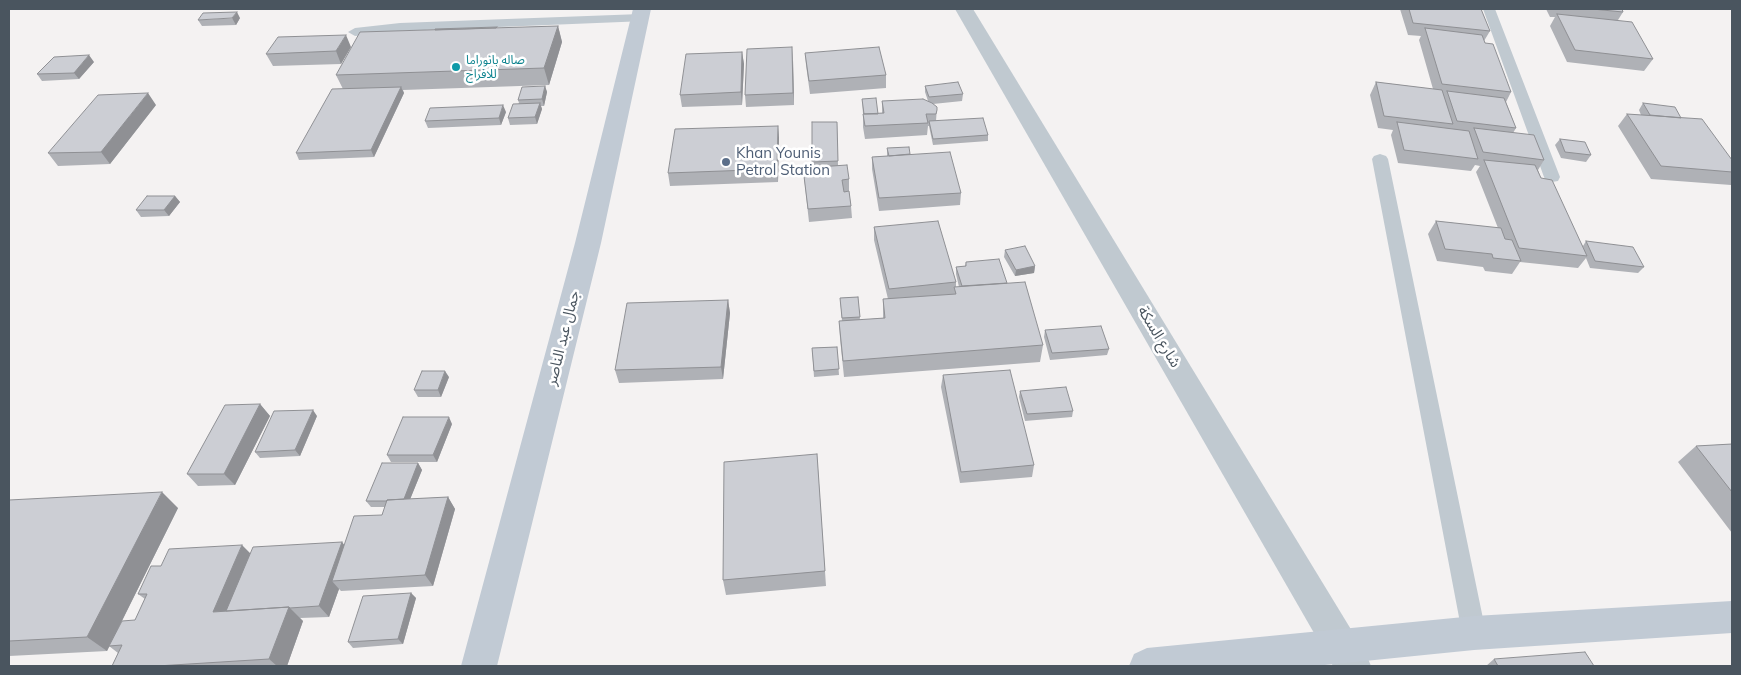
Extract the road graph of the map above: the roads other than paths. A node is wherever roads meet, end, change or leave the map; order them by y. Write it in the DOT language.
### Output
graph roads {
  1 [pos="964,9"];
  2 [pos="1489,9"];
  3 [pos="642,13"];
  4 [pos="355,32"];
  5 [pos="1380,159"];
  6 [pos="1552,177"];
  7 [pos="1732,617"];
  8 [pos="1474,633"];
  9 [pos="1347,657"];
  10 [pos="479,666"];
  11 [pos="1146,666"];
  1 -- 9 [label="street, شارع السكة"];
  2 -- 6 [label="lane"];
  3 -- 4 [label="lane"];
  3 -- 10 [label="main road, جمال عبد الناصر"];
  5 -- 8 [label="lane"];
  7 -- 8 [label="main road"];
  8 -- 9 [label="main road"];
  9 -- 11 [label="main road"];
}
